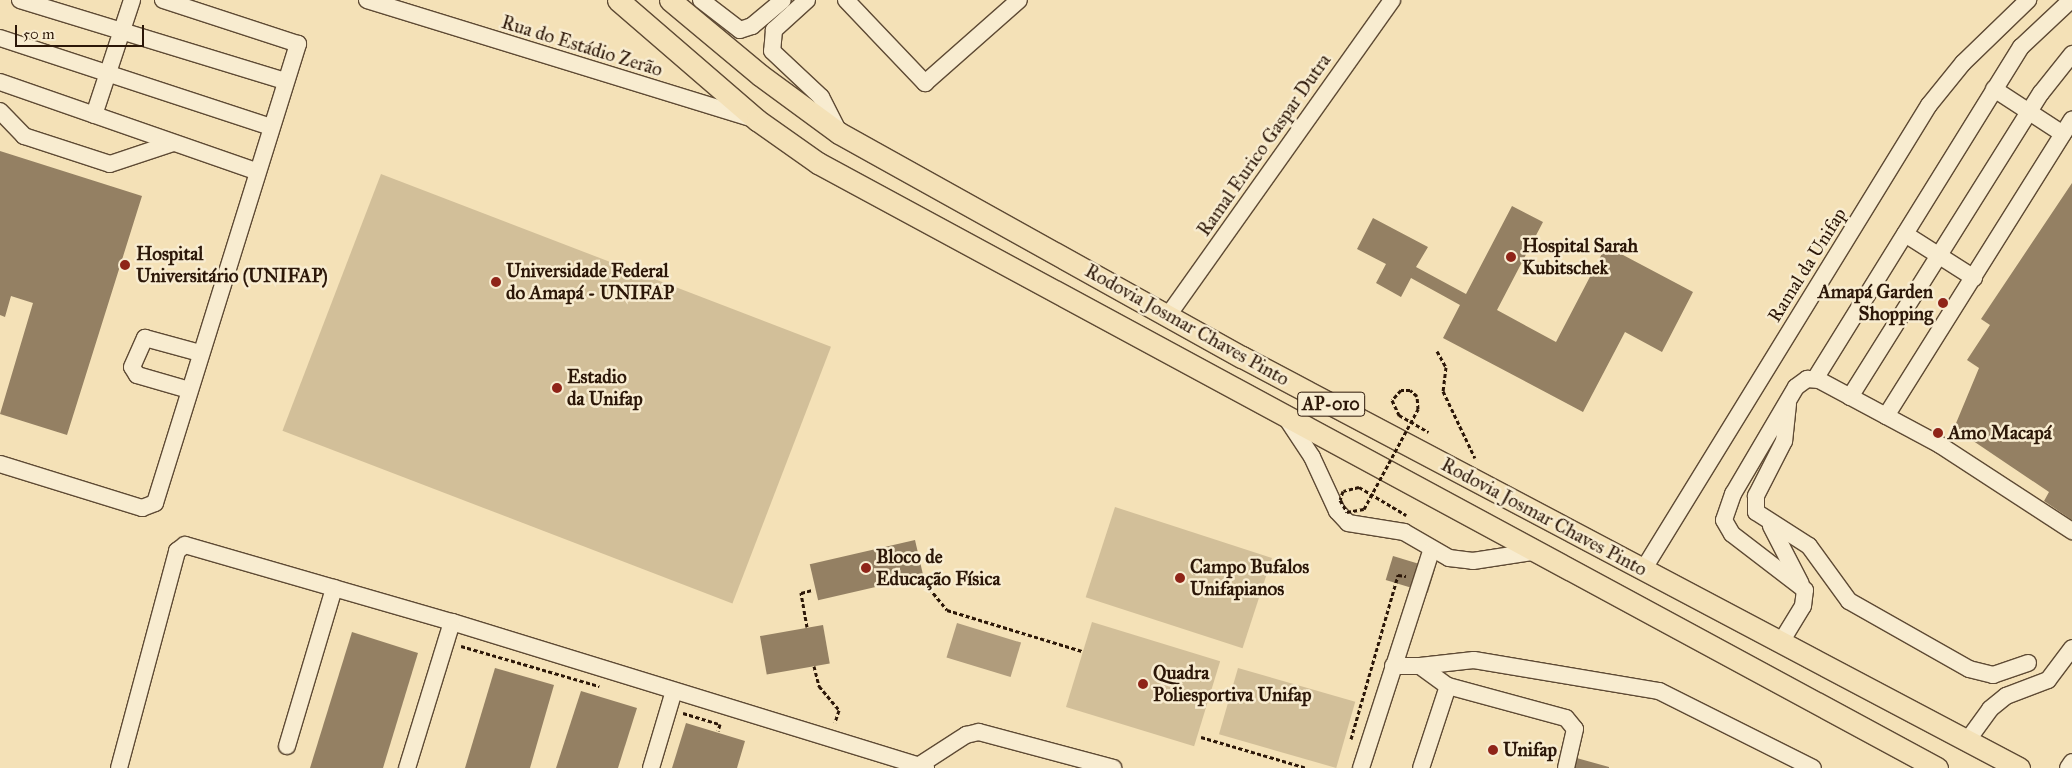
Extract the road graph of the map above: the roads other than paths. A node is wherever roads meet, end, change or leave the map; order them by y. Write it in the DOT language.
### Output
graph roads {
  1 [pos="20,0"];
  2 [pos="132,0"];
  3 [pos="163,0"];
  4 [pos="367,0"];
  5 [pos="618,0"];
  6 [pos="670,0"];
  7 [pos="701,0"];
  8 [pos="784,0"];
  9 [pos="807,0"];
  10 [pos="846,0"];
  11 [pos="1019,0"];
  12 [pos="1392,0"];
  13 [pos="2028,0"];
  14 [pos="2071,0"];
  15 [pos="122,31"];
  16 [pos="0,38"];
  17 [pos="2072,54"];
  18 [pos="108,74"];
  19 [pos="285,81"];
  20 [pos="0,82"];
  21 [pos="1994,89"];
  22 [pos="0,111"];
  23 [pos="2028,112"];
  24 [pos="94,115"];
  25 [pos="2072,119"];
  26 [pos="757,120"];
  27 [pos="270,127"];
  28 [pos="840,134"];
  29 [pos="2063,134"];
  30 [pos="173,143"];
  31 [pos="256,171"];
  32 [pos="1905,234"];
  33 [pos="1939,255"];
  34 [pos="1974,278"];
  35 [pos="1169,314"];
  36 [pos="200,353"];
  37 [pos="1815,379"];
  38 [pos="189,390"];
  39 [pos="1850,397"];
  40 [pos="1788,401"];
  41 [pos="1284,414"];
  42 [pos="1886,416"];
  43 [pos="0,464"];
  44 [pos="1769,523"];
  45 [pos="2072,531"];
  46 [pos="1430,551"];
  47 [pos="1538,551"];
  48 [pos="1643,570"];
  49 [pos="1801,584"];
  50 [pos="334,588"];
  51 [pos="452,622"];
  52 [pos="1781,642"];
  53 [pos="2072,648"];
  54 [pos="2028,663"];
  55 [pos="1393,666"];
  56 [pos="1420,666"];
  57 [pos="1448,686"];
  58 [pos="674,691"];
  59 [pos="1967,741"];
  60 [pos="287,746"];
  61 [pos="2072,762"];
  62 [pos="919,767"];
  63 [pos="119,768"];
  64 [pos="407,768"];
  65 [pos="651,768"];
  66 [pos="1112,768"];
  67 [pos="1361,768"];
  68 [pos="1422,768"];
  69 [pos="1566,768"];
  70 [pos="1813,768"];
  71 [pos="1937,768"];
  72 [pos="2019,768"];
  73 [pos="2068,768"];
  1 -- 15 [label="street"];
  2 -- 15 [label="street"];
  3 -- 19 [label="street"];
  4 -- 26 [label="street, Rua do Estádio Zerão"];
  5 -- 26 [label="main road, Rodovia Josmar Chaves Pinto / AP-010"];
  6 -- 28 [label="main road, Rodovia Josmar Chaves Pinto / AP-010"];
  7 -- 8 [label="street"];
  9 -- 28 [label="street"];
  10 -- 11 [label="street"];
  12 -- 35 [label="street, Ramal Eurico Gaspar Dutra"];
  13 -- 48 [label="street, Ramal da Unifap"];
  14 -- 21 [label="street"];
  15 -- 18 [label="street"];
  15 -- 19 [label="street"];
  16 -- 18 [label="street"];
  17 -- 23 [label="street"];
  18 -- 24 [label="street"];
  18 -- 27 [label="street"];
  19 -- 27 [label="street"];
  20 -- 24 [label="street"];
  21 -- 23 [label="street"];
  21 -- 32 [label="street"];
  22 -- 30 [label="street"];
  23 -- 29 [label="street"];
  23 -- 33 [label="street"];
  24 -- 30 [label="street"];
  25 -- 29 [label="street"];
  26 -- 41 [label="main road, Rodovia Josmar Chaves Pinto / AP-010"];
  27 -- 31 [label="street"];
  28 -- 35 [label="main road, Rodovia Josmar Chaves Pinto / AP-010"];
  29 -- 34 [label="street"];
  30 -- 31 [label="street"];
  31 -- 36 [label="street"];
  32 -- 33 [label="street"];
  32 -- 37 [label="street"];
  33 -- 34 [label="street"];
  33 -- 39 [label="street"];
  34 -- 42 [label="street"];
  35 -- 48 [label="main road, Rodovia Josmar Chaves Pinto / AP-010"];
  36 -- 38 [label="street"];
  36 -- 38 [label="street"];
  37 -- 39 [label="street"];
  37 -- 40 [label="street"];
  38 -- 43 [label="street"];
  39 -- 42 [label="street"];
  40 -- 44 [label="street"];
  40 -- 49 [label="street"];
  41 -- 46 [label="street"];
  41 -- 47 [label="main road, Rodovia Josmar Chaves Pinto / AP-010"];
  42 -- 45 [label="street"];
  44 -- 49 [label="street"];
  44 -- 54 [label="street"];
  46 -- 47 [label="street"];
  46 -- 55 [label="street"];
  47 -- 71 [label="main road, Rodovia Josmar Chaves Pinto / AP-010"];
  48 -- 52 [label="main road, Rodovia Josmar Chaves Pinto / AP-010"];
  49 -- 52 [label="street"];
  50 -- 51 [label="street"];
  50 -- 60 [label="street"];
  50 -- 63 [label="street"];
  51 -- 58 [label="street"];
  51 -- 64 [label="street"];
  52 -- 59 [label="main road, Rodovia Josmar Chaves Pinto / AP-010"];
  53 -- 59 [label="street"];
  55 -- 56 [label="street"];
  55 -- 67 [label="street"];
  56 -- 57 [label="street"];
  56 -- 70 [label="street"];
  57 -- 68 [label="street"];
  57 -- 69 [label="street"];
  58 -- 62 [label="street"];
  58 -- 65 [label="street"];
  59 -- 72 [label="main road, Rodovia Josmar Chaves Pinto / AP-010"];
  61 -- 73 [label="street"];
  62 -- 66 [label="street"];
}
